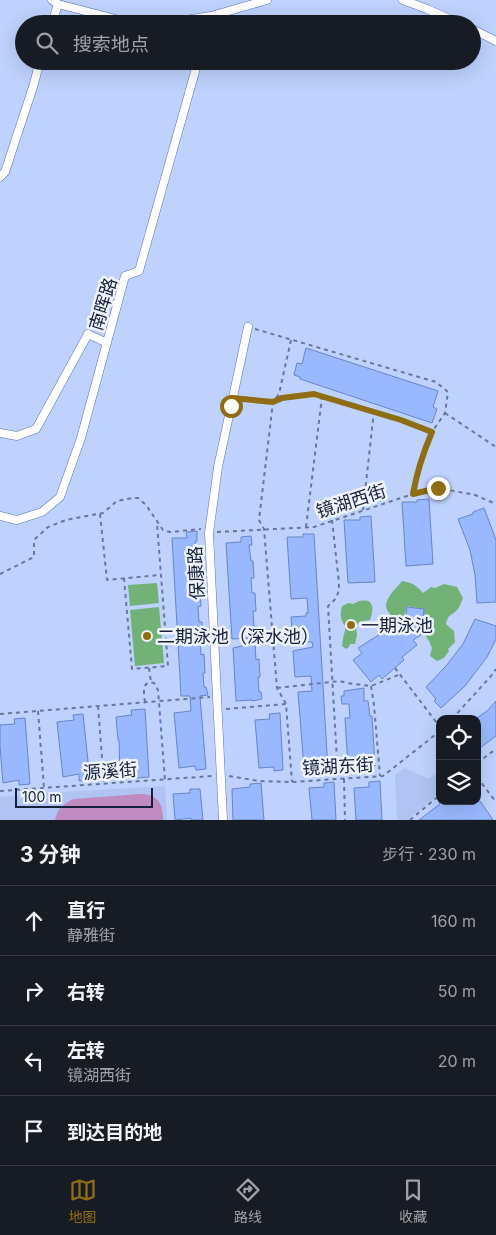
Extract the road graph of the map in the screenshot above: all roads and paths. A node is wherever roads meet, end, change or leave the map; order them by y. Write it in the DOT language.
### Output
graph roads {
  1 [pos="267,0"];
  2 [pos="402,0"];
  3 [pos="55,2"];
  4 [pos="53,15"];
  5 [pos="102,15"];
  6 [pos="224,15"];
  7 [pos="441,15"];
  8 [pos="481,34"];
  9 [pos="496,41"];
  10 [pos="38,70"];
  11 [pos="195,70"];
  12 [pos="0,177"];
  13 [pos="248,327"];
  14 [pos="291,340"];
  15 [pos="107,343"];
  16 [pos="322,397"];
  17 [pos="232,398"];
  18 [pos="273,402"];
  19 [pos="374,411"];
  20 [pos="445,413"];
  21 [pos="432,432"];
  22 [pos="0,433"];
  23 [pos="496,447"];
  24 [pos="413,494"];
  25 [pos="496,504"];
  26 [pos="363,510"];
  27 [pos="100,514"];
  28 [pos="0,516"];
  29 [pos="332,520"];
  30 [pos="157,523"];
  31 [pos="306,527"];
  32 [pos="264,529"];
  33 [pos="210,530"];
  34 [pos="0,574"];
  35 [pos="160,575"];
  36 [pos="124,578"];
  37 [pos="150,668"];
  38 [pos="395,668"];
  39 [pos="496,669"];
  40 [pos="400,674"];
  41 [pos="150,682"];
  42 [pos="332,682"];
  43 [pos="371,686"];
  44 [pos="277,688"];
  45 [pos="218,697"];
  46 [pos="158,701"];
  47 [pos="145,702"];
  48 [pos="286,704"];
  49 [pos="98,706"];
  50 [pos="38,710"];
  51 [pos="218,710"];
  52 [pos="0,714"];
  53 [pos="456,715"];
  54 [pos="436,722"];
  55 [pos="436,734"];
  56 [pos="496,748"];
  57 [pos="481,760"];
  58 [pos="222,775"];
  59 [pos="380,777"];
  60 [pos="338,779"];
  61 [pos="344,779"];
  62 [pos="164,780"];
  63 [pos="292,782"];
  64 [pos="481,782"];
  65 [pos="104,784"];
  66 [pos="44,788"];
  67 [pos="0,791"];
  68 [pos="436,798"];
  69 [pos="496,802"];
  70 [pos="223,820"];
  71 [pos="345,820"];
  72 [pos="410,820"];
  1 -- 6 [label="street"];
  2 -- 7 [label="street"];
  3 -- 4 [label="street"];
  3 -- 5 [label="street"];
  8 -- 9 [label="street"];
  10 -- 12 [label="street"];
  11 -- 15 [label="street, 南晖路"];
  13 -- 14 [label="path"];
  13 -- 17 [label="street, 保康路"];
  14 -- 18 [label="path"];
  14 -- 20 [label="path"];
  15 -- 22 [label="street"];
  15 -- 28 [label="street, 南晖路"];
  16 -- 18 [label="path"];
  16 -- 19 [label="path"];
  16 -- 31 [label="path"];
  17 -- 18 [label="path"];
  17 -- 33 [label="street, 保康路"];
  18 -- 32 [label="path"];
  19 -- 21 [label="path"];
  19 -- 26 [label="path"];
  20 -- 21 [label="path"];
  20 -- 23 [label="path"];
  21 -- 24 [label="path"];
  24 -- 25 [label="path, 镜湖西街"];
  24 -- 26 [label="path, 镜湖西街"];
  26 -- 29 [label="path, 镜湖西街"];
  27 -- 30 [label="path"];
  27 -- 34 [label="path"];
  27 -- 36 [label="path"];
  29 -- 31 [label="path, 镜湖西街"];
  29 -- 42 [label="path"];
  30 -- 33 [label="path, 镜湖西街"];
  30 -- 35 [label="path"];
  31 -- 32 [label="path, 镜湖西街"];
  32 -- 33 [label="path, 镜湖西街"];
  32 -- 44 [label="path"];
  33 -- 45 [label="street, 保康路"];
  35 -- 36 [label="path"];
  35 -- 37 [label="path"];
  36 -- 37 [label="path"];
  37 -- 41 [label="path"];
  38 -- 40 [label="path"];
  39 -- 53 [label="path"];
  40 -- 43 [label="path"];
  40 -- 54 [label="path"];
  41 -- 46 [label="path"];
  41 -- 47 [label="path"];
  42 -- 43 [label="path"];
  42 -- 44 [label="path"];
  42 -- 60 [label="path"];
  43 -- 59 [label="path"];
  44 -- 48 [label="path"];
  45 -- 46 [label="path"];
  45 -- 51 [label="street, 保康路"];
  46 -- 47 [label="path"];
  46 -- 62 [label="path"];
  47 -- 49 [label="path"];
  48 -- 51 [label="path"];
  48 -- 63 [label="path"];
  49 -- 50 [label="path"];
  49 -- 65 [label="path"];
  50 -- 52 [label="path"];
  50 -- 66 [label="path"];
  51 -- 58 [label="street, 保康路"];
  55 -- 59 [label="path, 镜湖东街"];
  56 -- 57 [label="path"];
  58 -- 62 [label="path, 源溪街"];
  58 -- 63 [label="path, 镜湖东街"];
  58 -- 70 [label="street, 保康路"];
  59 -- 61 [label="path, 镜湖东街"];
  60 -- 61 [label="path, 镜湖东街"];
  60 -- 63 [label="path, 镜湖东街"];
  61 -- 71 [label="path"];
  62 -- 65 [label="path, 源溪街"];
  64 -- 69 [label="path"];
  65 -- 66 [label="path, 源溪街"];
  66 -- 67 [label="path, 源溪街"];
  68 -- 72 [label="path"];
}
